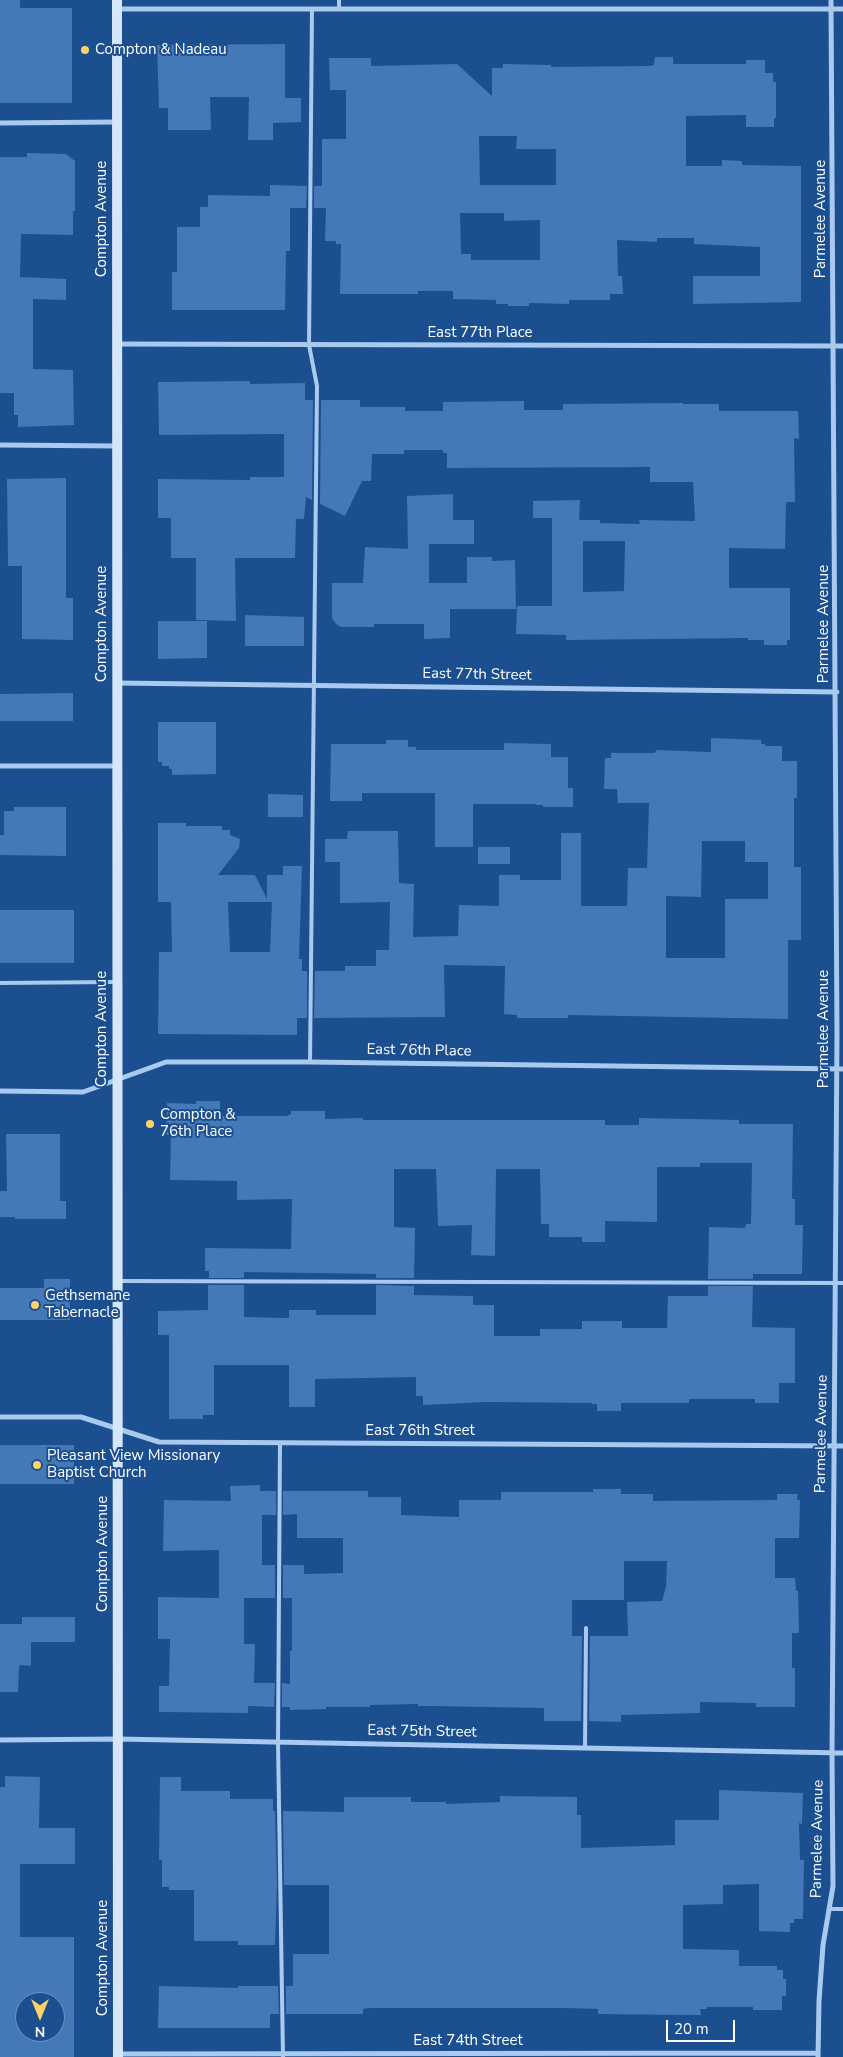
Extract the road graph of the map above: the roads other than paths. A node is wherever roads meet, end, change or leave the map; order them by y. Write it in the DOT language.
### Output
graph roads {
  1 [pos="339,0"];
  2 [pos="832,0"];
  3 [pos="117,4"];
  4 [pos="312,9"];
  5 [pos="339,9"];
  6 [pos="832,9"];
  7 [pos="843,9"];
  8 [pos="117,122"];
  9 [pos="0,123"];
  10 [pos="117,344"];
  11 [pos="308,345"];
  12 [pos="835,346"];
  13 [pos="843,346"];
  14 [pos="0,445"];
  15 [pos="117,446"];
  16 [pos="117,683"];
  17 [pos="314,685"];
  18 [pos="836,692"];
  19 [pos="0,766"];
  20 [pos="117,766"];
  21 [pos="117,982"];
  22 [pos="0,983"];
  23 [pos="310,1062"];
  24 [pos="840,1069"];
  25 [pos="117,1079"];
  26 [pos="0,1091"];
  27 [pos="118,1281"];
  28 [pos="836,1283"];
  29 [pos="843,1283"];
  30 [pos="0,1417"];
  31 [pos="118,1428"];
  32 [pos="280,1443"];
  33 [pos="834,1446"];
  34 [pos="843,1446"];
  35 [pos="586,1628"];
  36 [pos="118,1739"];
  37 [pos="0,1740"];
  38 [pos="278,1742"];
  39 [pos="585,1748"];
  40 [pos="832,1753"];
  41 [pos="843,1753"];
  42 [pos="829,1909"];
  43 [pos="843,1909"];
  44 [pos="818,2055"];
  45 [pos="118,2056"];
  46 [pos="283,2056"];
  1 -- 5 [label="lane"];
  2 -- 6 [label="street, Parmelee Avenue"];
  3 -- 4 [label="street"];
  3 -- 8 [label="main road, Compton Avenue"];
  4 -- 5 [label="street"];
  4 -- 11 [label="lane"];
  5 -- 6 [label="street"];
  6 -- 7 [label="street"];
  6 -- 12 [label="street, Parmelee Avenue"];
  8 -- 9 [label="street"];
  8 -- 10 [label="main road, Compton Avenue"];
  10 -- 11 [label="street, East 77th Place"];
  10 -- 15 [label="main road, Compton Avenue"];
  11 -- 12 [label="street, East 77th Place"];
  11 -- 17 [label="lane"];
  12 -- 13 [label="street, East 77th Place"];
  12 -- 18 [label="street, Parmelee Avenue"];
  14 -- 15 [label="street"];
  15 -- 16 [label="main road, Compton Avenue"];
  16 -- 17 [label="street, East 77th Street"];
  16 -- 20 [label="main road, Compton Avenue"];
  17 -- 18 [label="street, East 77th Street"];
  17 -- 23 [label="lane"];
  18 -- 24 [label="street, Parmelee Avenue"];
  19 -- 20 [label="street"];
  20 -- 21 [label="main road, Compton Avenue"];
  21 -- 22 [label="lane"];
  21 -- 25 [label="main road, Compton Avenue"];
  23 -- 24 [label="street, East 76th Place"];
  23 -- 25 [label="street, East 76th Place"];
  24 -- 28 [label="street, Parmelee Avenue"];
  25 -- 26 [label="street, East 76th Place"];
  25 -- 27 [label="main road, Compton Avenue"];
  27 -- 28 [label="lane"];
  27 -- 31 [label="main road, Compton Avenue"];
  28 -- 29 [label="lane"];
  28 -- 33 [label="street, Parmelee Avenue"];
  30 -- 31 [label="street, East 76th Street"];
  31 -- 32 [label="street, East 76th Street"];
  31 -- 36 [label="main road, Compton Avenue"];
  32 -- 33 [label="street, East 76th Street"];
  32 -- 38 [label="lane"];
  33 -- 34 [label="street, East 76th Street"];
  33 -- 40 [label="street, Parmelee Avenue"];
  35 -- 39 [label="lane"];
  36 -- 37 [label="street, East 75th Street"];
  36 -- 38 [label="street, East 75th Street"];
  36 -- 45 [label="main road, Compton Avenue"];
  38 -- 39 [label="street, East 75th Street"];
  38 -- 46 [label="lane"];
  39 -- 40 [label="street, East 75th Street"];
  40 -- 41 [label="street, East 75th Street"];
  40 -- 42 [label="street, Parmelee Avenue"];
  42 -- 43 [label="lane"];
  42 -- 44 [label="street, Parmelee Avenue"];
  44 -- 46 [label="street, East 74th Street"];
  45 -- 46 [label="street, East 74th Street"];
}
